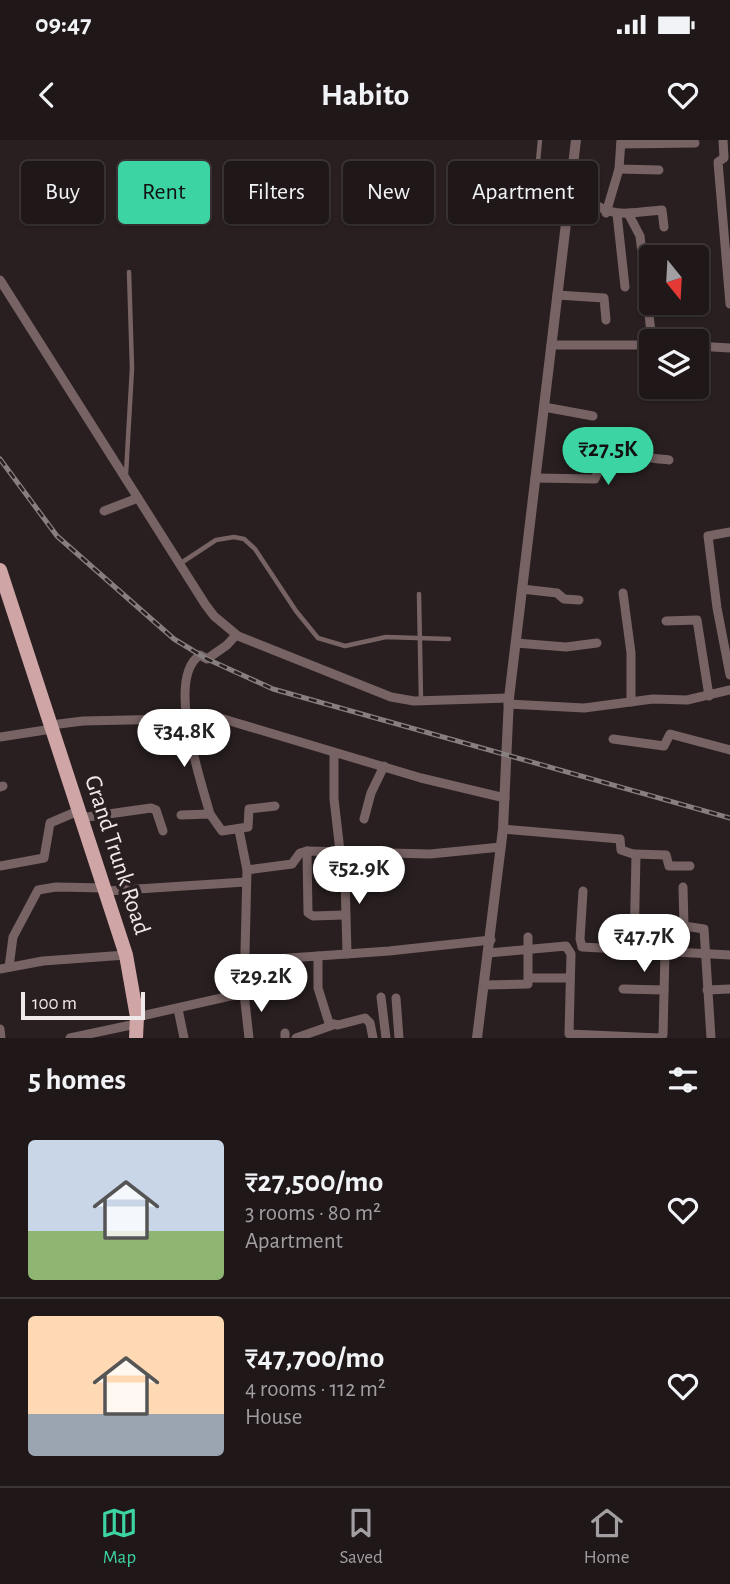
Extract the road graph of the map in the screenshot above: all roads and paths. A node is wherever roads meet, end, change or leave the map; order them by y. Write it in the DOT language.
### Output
graph roads {
  1 [pos="540,140"];
  2 [pos="576,140"];
  3 [pos="723,140"];
  4 [pos="621,142"];
  5 [pos="695,143"];
  6 [pos="538,161"];
  7 [pos="573,161"];
  8 [pos="619,169"];
  9 [pos="659,170"];
  10 [pos="598,206"];
  11 [pos="606,212"];
  12 [pos="617,214"];
  13 [pos="629,215"];
  14 [pos="566,224"];
  15 [pos="664,227"];
  16 [pos="728,253"];
  17 [pos="129,272"];
  18 [pos="0,280"];
  19 [pos="625,287"];
  20 [pos="557,295"];
  21 [pos="730,304"];
  22 [pos="606,320"];
  23 [pos="650,329"];
  24 [pos="730,338"];
  25 [pos="639,343"];
  26 [pos="551,345"];
  27 [pos="709,347"];
  28 [pos="730,348"];
  29 [pos="544,407"];
  30 [pos="593,416"];
  31 [pos="669,460"];
  32 [pos="126,478"];
  33 [pos="536,478"];
  34 [pos="138,498"];
  35 [pos="104,511"];
  36 [pos="730,532"];
  37 [pos="180,564"];
  38 [pos="0,570"];
  39 [pos="522,589"];
  40 [pos="624,593"];
  41 [pos="419,594"];
  42 [pos="579,600"];
  43 [pos="666,621"];
  44 [pos="236,635"];
  45 [pos="421,636"];
  46 [pos="449,639"];
  47 [pos="516,643"];
  48 [pos="597,643"];
  49 [pos="730,675"];
  50 [pos="730,690"];
  51 [pos="709,696"];
  52 [pos="421,701"];
  53 [pos="509,701"];
  54 [pos="631,702"];
  55 [pos="186,718"];
  56 [pos="52,727"];
  57 [pos="0,737"];
  58 [pos="613,739"];
  59 [pos="730,750"];
  60 [pos="334,753"];
  61 [pos="384,766"];
  62 [pos="505,798"];
  63 [pos="275,806"];
  64 [pos="181,814"];
  65 [pos="210,814"];
  66 [pos="79,815"];
  67 [pos="364,819"];
  68 [pos="239,830"];
  69 [pos="503,830"];
  70 [pos="163,831"];
  71 [pos="501,847"];
  72 [pos="307,851"];
  73 [pos="340,851"];
  74 [pos="361,852"];
  75 [pos="635,854"];
  76 [pos="0,866"];
  77 [pos="690,866"];
  78 [pos="247,870"];
  79 [pos="245,882"];
  80 [pos="683,887"];
  81 [pos="106,890"];
  82 [pos="583,891"];
  83 [pos="344,915"];
  84 [pos="528,937"];
  85 [pos="491,940"];
  86 [pos="529,948"];
  87 [pos="634,949"];
  88 [pos="489,953"];
  89 [pos="665,953"];
  90 [pos="347,954"];
  91 [pos="704,954"];
  92 [pos="126,955"];
  93 [pos="730,955"];
  94 [pos="318,956"];
  95 [pos="246,961"];
  96 [pos="4,968"];
  97 [pos="530,978"];
  98 [pos="570,978"];
  99 [pos="484,985"];
  100 [pos="623,989"];
  101 [pos="730,989"];
  102 [pos="664,990"];
  103 [pos="707,990"];
  104 [pos="244,993"];
  105 [pos="381,997"];
  106 [pos="396,998"];
  107 [pos="178,1009"];
  108 [pos="333,1025"];
  109 [pos="136,1026"];
  110 [pos="0,1029"];
  111 [pos="1,1038"];
  112 [pos="70,1038"];
  113 [pos="184,1038"];
  114 [pos="249,1038"];
  115 [pos="296,1038"];
  116 [pos="373,1038"];
  117 [pos="386,1038"];
  118 [pos="399,1038"];
  119 [pos="477,1038"];
  120 [pos="711,1038"];
  1 -- 6 [label="lane"];
  2 -- 7 [label="street"];
  3 -- 16 [label="street"];
  4 -- 5 [label="street"];
  4 -- 8 [label="street"];
  8 -- 9 [label="street"];
  8 -- 11 [label="street"];
  10 -- 11 [label="street"];
  11 -- 12 [label="street"];
  12 -- 13 [label="street"];
  12 -- 19 [label="street"];
  13 -- 15 [label="street"];
  13 -- 23 [label="street"];
  14 -- 20 [label="street"];
  16 -- 21 [label="street"];
  17 -- 32 [label="lane"];
  18 -- 32 [label="street"];
  20 -- 22 [label="street"];
  20 -- 26 [label="street"];
  24 -- 28 [label="street"];
  25 -- 26 [label="street"];
  26 -- 29 [label="street"];
  27 -- 28 [label="street"];
  29 -- 30 [label="street"];
  29 -- 33 [label="street"];
  31 -- 33 [label="street"];
  32 -- 34 [label="street"];
  33 -- 39 [label="street"];
  34 -- 35 [label="street"];
  34 -- 37 [label="street"];
  36 -- 49 [label="street"];
  37 -- 44 [label="street"];
  37 -- 45 [label="lane"];
  38 -- 56 [label="main road, Grand Trunk Road"];
  39 -- 42 [label="street"];
  39 -- 47 [label="street"];
  40 -- 54 [label="street"];
  41 -- 45 [label="lane"];
  43 -- 51 [label="street"];
  44 -- 52 [label="street"];
  44 -- 55 [label="street"];
  45 -- 46 [label="lane"];
  45 -- 52 [label="lane"];
  47 -- 48 [label="street"];
  47 -- 53 [label="street"];
  50 -- 51 [label="street"];
  51 -- 54 [label="street"];
  52 -- 53 [label="street"];
  53 -- 54 [label="street"];
  53 -- 62 [label="street"];
  55 -- 56 [label="street"];
  55 -- 60 [label="street"];
  55 -- 65 [label="street"];
  56 -- 57 [label="street"];
  56 -- 66 [label="main road, Grand Trunk Road"];
  58 -- 59 [label="street"];
  60 -- 61 [label="street"];
  60 -- 73 [label="street"];
  61 -- 62 [label="street"];
  61 -- 67 [label="street"];
  62 -- 69 [label="street"];
  63 -- 68 [label="street"];
  64 -- 65 [label="street"];
  65 -- 68 [label="street"];
  66 -- 70 [label="street"];
  66 -- 76 [label="street"];
  66 -- 81 [label="main road, Grand Trunk Road"];
  68 -- 78 [label="street"];
  69 -- 71 [label="street"];
  69 -- 75 [label="street"];
  71 -- 74 [label="street"];
  71 -- 85 [label="street"];
  72 -- 73 [label="street"];
  72 -- 78 [label="street"];
  72 -- 83 [label="street"];
  73 -- 74 [label="street"];
  74 -- 83 [label="street"];
  75 -- 77 [label="street"];
  75 -- 87 [label="street"];
  78 -- 79 [label="street"];
  79 -- 81 [label="street"];
  79 -- 95 [label="street"];
  80 -- 91 [label="street"];
  81 -- 92 [label="main road, Grand Trunk Road"];
  81 -- 96 [label="street"];
  82 -- 87 [label="street"];
  83 -- 90 [label="street"];
  84 -- 86 [label="street"];
  85 -- 88 [label="street"];
  85 -- 90 [label="street"];
  86 -- 88 [label="street"];
  86 -- 97 [label="street"];
  86 -- 98 [label="street"];
  87 -- 89 [label="street"];
  88 -- 99 [label="street"];
  89 -- 91 [label="street"];
  89 -- 102 [label="street"];
  90 -- 94 [label="street"];
  91 -- 93 [label="street"];
  91 -- 103 [label="street"];
  92 -- 96 [label="street"];
  92 -- 109 [label="main road, Grand Trunk Road"];
  94 -- 95 [label="street"];
  94 -- 108 [label="street"];
  95 -- 104 [label="street"];
  97 -- 98 [label="street"];
  97 -- 99 [label="street"];
  98 -- 102 [label="street"];
  99 -- 119 [label="street"];
  100 -- 102 [label="street"];
  101 -- 103 [label="street"];
  103 -- 120 [label="street"];
  104 -- 107 [label="street"];
  104 -- 114 [label="street"];
  105 -- 117 [label="street"];
  106 -- 118 [label="street"];
  107 -- 109 [label="street"];
  107 -- 113 [label="street"];
  108 -- 115 [label="street"];
  108 -- 116 [label="street"];
  109 -- 112 [label="street"];
  110 -- 111 [label="street"];
}
